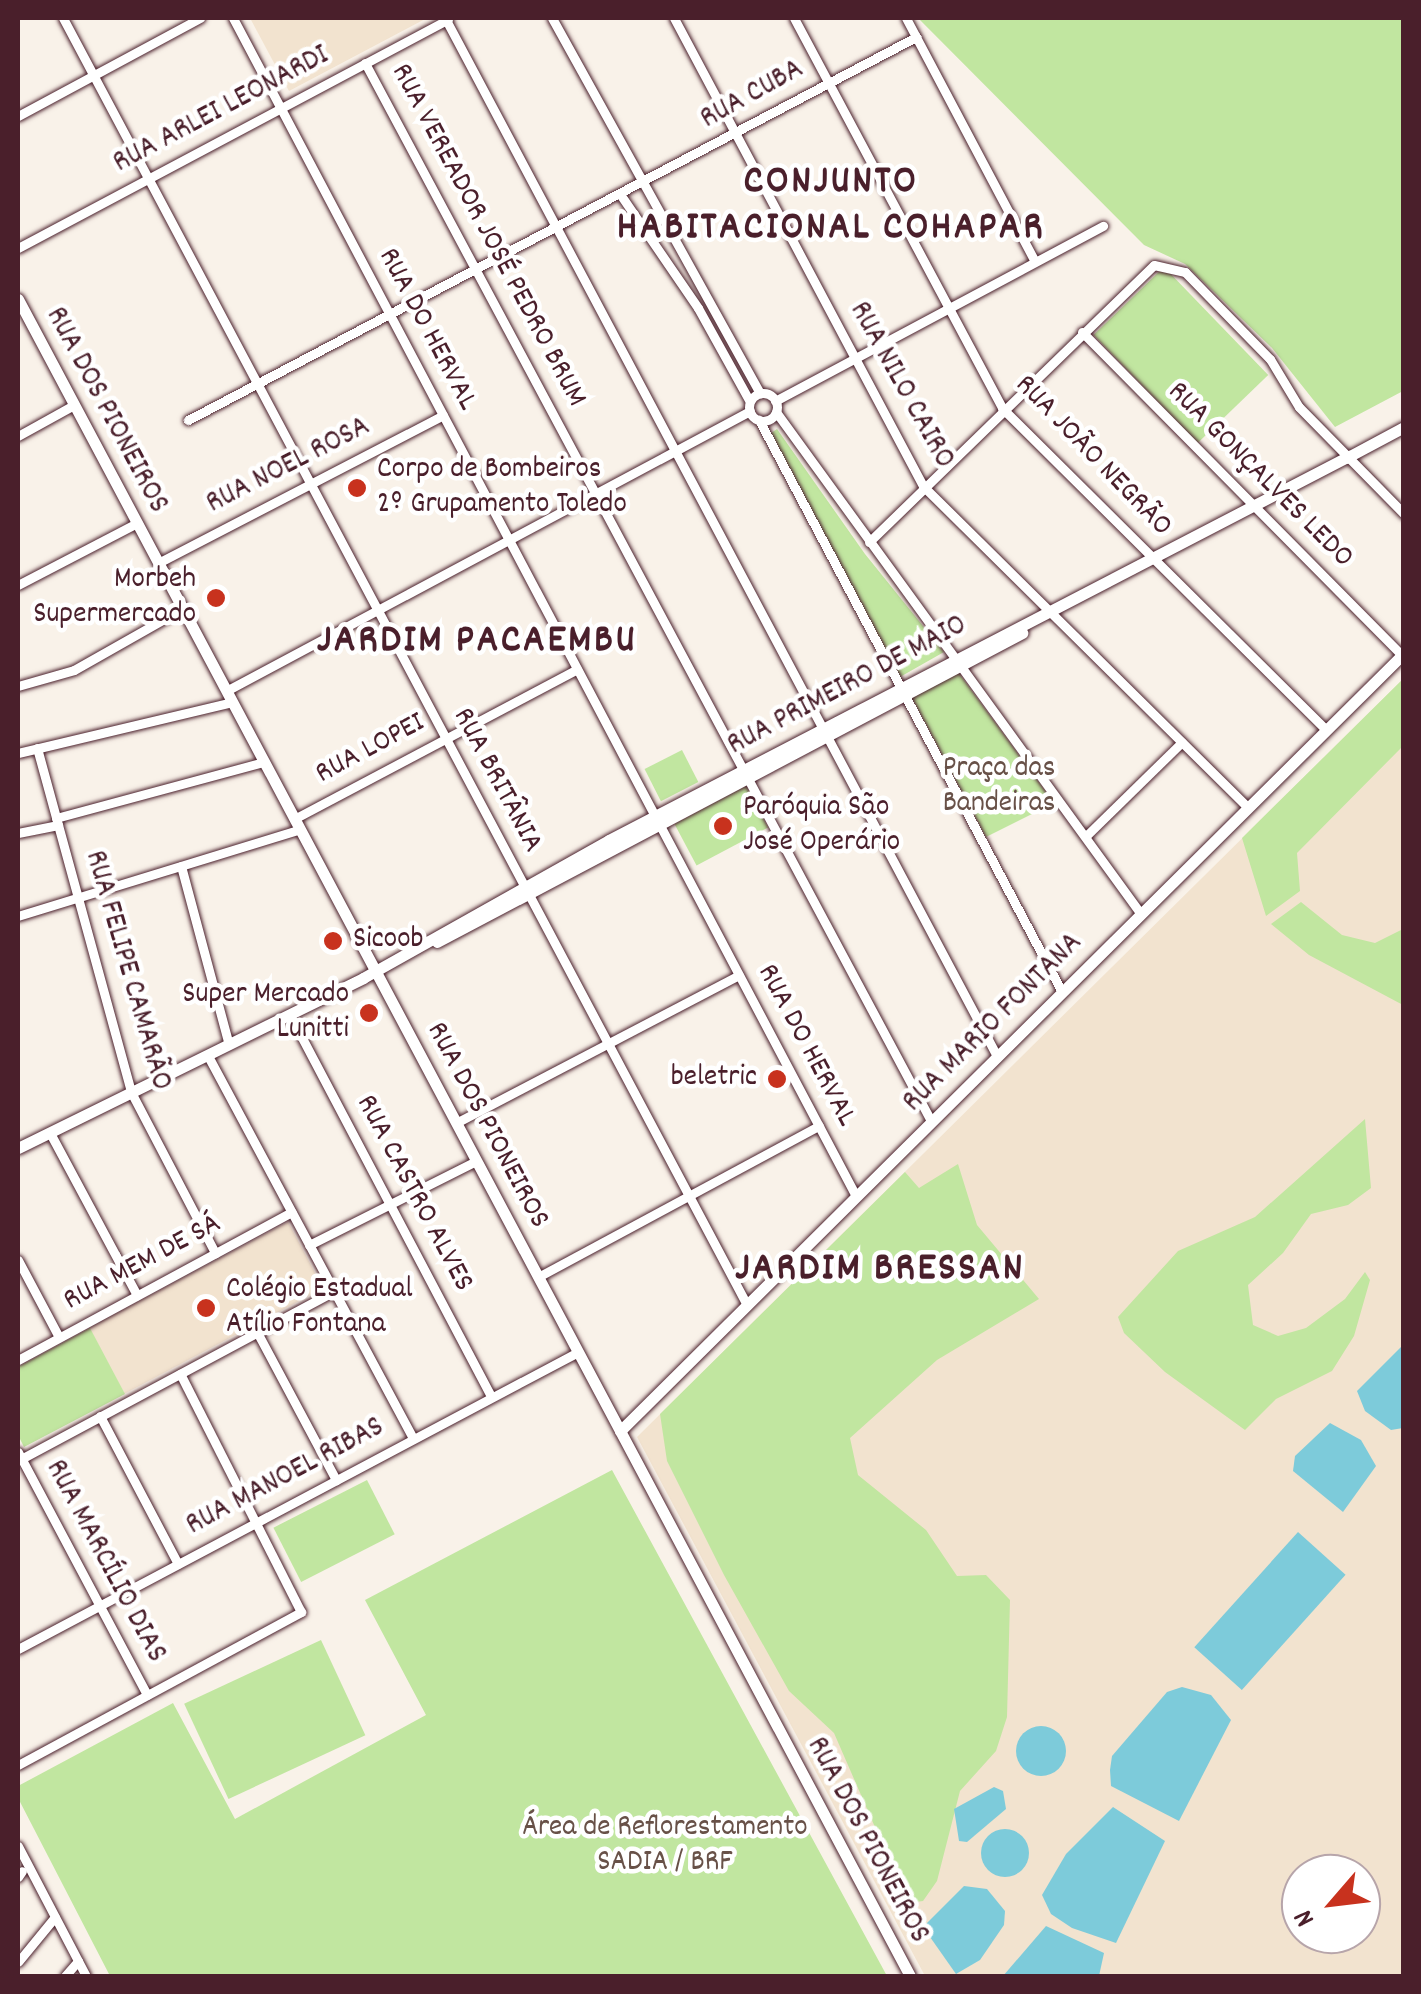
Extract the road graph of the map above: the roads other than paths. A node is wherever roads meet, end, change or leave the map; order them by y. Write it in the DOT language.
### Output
graph roads {
  1 [pos="63,18"];
  2 [pos="200,18"];
  3 [pos="233,18"];
  4 [pos="447,18"];
  5 [pos="552,18"];
  6 [pos="674,18"];
  7 [pos="794,18"];
  8 [pos="906,18"];
  9 [pos="916,37"];
  10 [pos="365,63"];
  11 [pos="94,75"];
  12 [pos="830,82"];
  13 [pos="281,108"];
  14 [pos="18,116"];
  15 [pos="736,134"];
  16 [pos="149,178"];
  17 [pos="642,184"];
  18 [pos="620,194"];
  19 [pos="1103,226"];
  20 [pos="556,227"];
  21 [pos="18,248"];
  22 [pos="1034,260"];
  23 [pos="476,269"];
  24 [pos="18,299"];
  25 [pos="702,306"];
  26 [pos="948,306"];
  27 [pos="390,314"];
  28 [pos="22,317"];
  29 [pos="1082,332"];
  30 [pos="854,355"];
  31 [pos="257,383"];
  32 [pos="760,394"];
  33 [pos="74,405"];
  34 [pos="776,406"];
  35 [pos="750,407"];
  36 [pos="1002,408"];
  37 [pos="443,415"];
  38 [pos="188,420"];
  39 [pos="760,420"];
  40 [pos="1404,428"];
  41 [pos="18,436"];
  42 [pos="674,450"];
  43 [pos="1349,456"];
  44 [pos="310,484"];
  45 [pos="924,486"];
  46 [pos="595,492"];
  47 [pos="1253,505"];
  48 [pos="1404,514"];
  49 [pos="136,523"];
  50 [pos="508,539"];
  51 [pos="869,542"];
  52 [pos="1154,558"];
  53 [pos="158,563"];
  54 [pos="18,585"];
  55 [pos="182,609"];
  56 [pos="376,610"];
  57 [pos="1052,612"];
  58 [pos="1403,654"];
  59 [pos="959,662"];
  60 [pos="577,669"];
  61 [pos="18,686"];
  62 [pos="904,692"];
  63 [pos="229,697"];
  64 [pos="1326,730"];
  65 [pos="825,732"];
  66 [pos="444,739"];
  67 [pos="1182,742"];
  68 [pos="37,748"];
  69 [pos="18,753"];
  70 [pos="264,762"];
  71 [pos="746,773"];
  72 [pos="1246,806"];
  73 [pos="657,819"];
  74 [pos="57,822"];
  75 [pos="297,824"];
  76 [pos="18,833"];
  77 [pos="1086,836"];
  78 [pos="181,866"];
  79 [pos="525,889"];
  80 [pos="78,898"];
  81 [pos="1140,914"];
  82 [pos="18,916"];
  83 [pos="375,972"];
  84 [pos="739,975"];
  85 [pos="1062,992"];
  86 [pos="290,1015"];
  87 [pos="607,1043"];
  88 [pos="230,1045"];
  89 [pos="208,1056"];
  90 [pos="997,1056"];
  91 [pos="131,1092"];
  92 [pos="931,1121"];
  93 [pos="456,1123"];
  94 [pos="818,1126"];
  95 [pos="50,1133"];
  96 [pos="18,1145"];
  97 [pos="476,1161"];
  98 [pos="688,1195"];
  99 [pos="856,1196"];
  100 [pos="390,1204"];
  101 [pos="292,1212"];
  102 [pos="310,1245"];
  103 [pos="214,1253"];
  104 [pos="18,1260"];
  105 [pos="538,1276"];
  106 [pos="334,1291"];
  107 [pos="137,1295"];
  108 [pos="746,1302"];
  109 [pos="257,1332"];
  110 [pos="59,1337"];
  111 [pos="578,1352"];
  112 [pos="18,1360"];
  113 [pos="180,1374"];
  114 [pos="491,1397"];
  115 [pos="100,1416"];
  116 [pos="620,1432"];
  117 [pos="413,1439"];
  118 [pos="19,1455"];
  119 [pos="336,1480"];
  120 [pos="256,1523"];
  121 [pos="178,1564"];
  122 [pos="99,1606"];
  123 [pos="19,1645"];
  124 [pos="147,1695"];
  125 [pos="18,1765"];
  126 [pos="18,1846"];
  127 [pos="19,1872"];
  128 [pos="37,1882"];
  129 [pos="54,1917"];
  130 [pos="78,1960"];
  131 [pos="18,1962"];
  132 [pos="64,1976"];
  133 [pos="86,1976"];
  134 [pos="910,1976"];
  1 -- 11 [label="street, RUA BRITÂNIA"];
  2 -- 11 [label="street"];
  3 -- 13 [label="street, RUA DO HERVAL"];
  4 -- 10 [label="street, RUA ARLEI LEONARDI"];
  4 -- 20 [label="street"];
  5 -- 17 [label="street"];
  6 -- 15 [label="street, RUA NILO CAIRO"];
  7 -- 12 [label="street, RUA JOÃO NEGRÃO"];
  8 -- 9 [label="street"];
  9 -- 12 [label="street, RUA CUBA"];
  9 -- 22 [label="street"];
  10 -- 13 [label="street, RUA ARLEI LEONARDI"];
  10 -- 23 [label="street, RUA VEREADOR JOSÉ PEDRO BRUM"];
  11 -- 14 [label="street"];
  11 -- 16 [label="street, RUA BRITÂNIA"];
  12 -- 15 [label="street, RUA CUBA"];
  12 -- 26 [label="street, RUA JOÃO NEGRÃO"];
  13 -- 16 [label="street, RUA ARLEI LEONARDI"];
  13 -- 27 [label="street, RUA DO HERVAL"];
  15 -- 17 [label="street, RUA CUBA"];
  15 -- 30 [label="street, RUA NILO CAIRO"];
  16 -- 21 [label="street, RUA ARLEI LEONARDI"];
  16 -- 31 [label="street, RUA BRITÂNIA"];
  17 -- 18 [label="street, RUA CUBA"];
  17 -- 25 [label="street"];
  18 -- 20 [label="street, RUA CUBA"];
  18 -- 25 [label="street"];
  19 -- 22 [label="street"];
  20 -- 23 [label="street, RUA CUBA"];
  20 -- 42 [label="street"];
  22 -- 26 [label="street"];
  23 -- 27 [label="street, RUA CUBA"];
  23 -- 46 [label="street, RUA VEREADOR JOSÉ PEDRO BRUM"];
  24 -- 28 [label="main road, RUA DOS PIONEIROS"];
  25 -- 32 [label="street"];
  25 -- 35 [label="street"];
  26 -- 30 [label="street"];
  26 -- 36 [label="street, RUA JOÃO NEGRÃO"];
  27 -- 31 [label="street, RUA CUBA"];
  27 -- 37 [label="street, RUA DO HERVAL"];
  28 -- 33 [label="main road, RUA DOS PIONEIROS"];
  29 -- 36 [label="street"];
  29 -- 43 [label="street"];
  29 -- 47 [label="street, RUA GONÇALVES LEDO"];
  30 -- 34 [label="street"];
  30 -- 45 [label="street, RUA NILO CAIRO"];
  31 -- 38 [label="street, RUA CUBA"];
  31 -- 44 [label="street, RUA BRITÂNIA"];
  32 -- 34 [label="street"];
  32 -- 35 [label="street"];
  33 -- 41 [label="street"];
  33 -- 49 [label="main road, RUA DOS PIONEIROS"];
  34 -- 39 [label="street"];
  34 -- 51 [label="street"];
  35 -- 39 [label="street"];
  35 -- 42 [label="street"];
  36 -- 45 [label="street"];
  36 -- 52 [label="street, RUA JOÃO NEGRÃO"];
  37 -- 44 [label="street, RUA NOEL ROSA"];
  37 -- 50 [label="street, RUA DO HERVAL"];
  39 -- 62 [label="street"];
  40 -- 43 [label="main road, RUA PRIMEIRO DE MAIO"];
  42 -- 46 [label="street"];
  42 -- 65 [label="street"];
  43 -- 47 [label="main road, RUA PRIMEIRO DE MAIO"];
  43 -- 48 [label="street"];
  44 -- 53 [label="street, RUA NOEL ROSA"];
  44 -- 56 [label="street, RUA BRITÂNIA"];
  45 -- 51 [label="street"];
  45 -- 57 [label="street, RUA NILO CAIRO"];
  46 -- 50 [label="street"];
  46 -- 71 [label="street, RUA VEREADOR JOSÉ PEDRO BRUM"];
  47 -- 52 [label="main road, RUA PRIMEIRO DE MAIO"];
  47 -- 58 [label="street, RUA GONÇALVES LEDO"];
  49 -- 53 [label="main road, RUA DOS PIONEIROS"];
  49 -- 54 [label="street"];
  50 -- 56 [label="street"];
  50 -- 60 [label="street, RUA DO HERVAL"];
  51 -- 59 [label="street"];
  52 -- 57 [label="main road, RUA PRIMEIRO DE MAIO"];
  52 -- 64 [label="street, RUA JOÃO NEGRÃO"];
  53 -- 55 [label="main road, RUA DOS PIONEIROS"];
  55 -- 61 [label="street"];
  55 -- 63 [label="main road, RUA DOS PIONEIROS"];
  56 -- 63 [label="street"];
  56 -- 66 [label="street, RUA BRITÂNIA"];
  57 -- 59 [label="main road, RUA PRIMEIRO DE MAIO"];
  57 -- 67 [label="street, RUA NILO CAIRO"];
  58 -- 64 [label="main road, RUA MARIO FONTANA"];
  59 -- 62 [label="main road, RUA PRIMEIRO DE MAIO"];
  59 -- 77 [label="street"];
  60 -- 66 [label="street, RUA LOPEI"];
  60 -- 73 [label="street, RUA DO HERVAL"];
  62 -- 65 [label="main road, RUA PRIMEIRO DE MAIO"];
  62 -- 85 [label="street"];
  63 -- 68 [label="street"];
  63 -- 70 [label="main road, RUA DOS PIONEIROS"];
  64 -- 72 [label="main road, RUA MARIO FONTANA"];
  65 -- 71 [label="main road, RUA PRIMEIRO DE MAIO"];
  65 -- 90 [label="street"];
  66 -- 75 [label="street, RUA LOPEI"];
  66 -- 79 [label="street, RUA BRITÂNIA"];
  67 -- 72 [label="street, RUA NILO CAIRO"];
  67 -- 77 [label="street"];
  68 -- 69 [label="street"];
  68 -- 74 [label="street, RUA FELIPE CAMARÃO"];
  70 -- 74 [label="street"];
  70 -- 75 [label="main road, RUA DOS PIONEIROS"];
  71 -- 73 [label="main road, RUA PRIMEIRO DE MAIO"];
  71 -- 92 [label="street, RUA VEREADOR JOSÉ PEDRO BRUM"];
  72 -- 81 [label="main road, RUA MARIO FONTANA"];
  73 -- 79 [label="main road, RUA PRIMEIRO DE MAIO"];
  73 -- 84 [label="street, RUA DO HERVAL"];
  74 -- 76 [label="street"];
  74 -- 80 [label="street, RUA FELIPE CAMARÃO"];
  75 -- 78 [label="street, RUA LOPEI"];
  75 -- 83 [label="main road, RUA DOS PIONEIROS"];
  77 -- 81 [label="street"];
  78 -- 80 [label="street, RUA LOPEI"];
  78 -- 88 [label="street"];
  79 -- 83 [label="main road, RUA PRIMEIRO DE MAIO"];
  79 -- 87 [label="street, RUA BRITÂNIA"];
  80 -- 82 [label="street, RUA LOPEI"];
  80 -- 91 [label="street, RUA FELIPE CAMARÃO"];
  81 -- 85 [label="main road, RUA MARIO FONTANA"];
  83 -- 86 [label="main road, RUA PRIMEIRO DE MAIO"];
  83 -- 93 [label="main road, RUA DOS PIONEIROS"];
  84 -- 87 [label="street"];
  84 -- 94 [label="street, RUA DO HERVAL"];
  85 -- 90 [label="main road, RUA MARIO FONTANA"];
  86 -- 88 [label="main road, RUA PRIMEIRO DE MAIO"];
  86 -- 100 [label="street, RUA CASTRO ALVES"];
  87 -- 93 [label="street"];
  87 -- 98 [label="street, RUA BRITÂNIA"];
  88 -- 89 [label="main road, RUA PRIMEIRO DE MAIO"];
  89 -- 91 [label="main road, RUA PRIMEIRO DE MAIO"];
  89 -- 101 [label="street"];
  90 -- 92 [label="main road, RUA MARIO FONTANA"];
  91 -- 95 [label="main road, RUA PRIMEIRO DE MAIO"];
  91 -- 103 [label="street, RUA FELIPE CAMARÃO"];
  92 -- 99 [label="main road, RUA MARIO FONTANA"];
  93 -- 97 [label="main road, RUA DOS PIONEIROS"];
  94 -- 98 [label="street"];
  94 -- 99 [label="street, RUA DO HERVAL"];
  95 -- 96 [label="main road, RUA PRIMEIRO DE MAIO"];
  95 -- 107 [label="street"];
  97 -- 100 [label="street"];
  97 -- 105 [label="main road, RUA DOS PIONEIROS"];
  98 -- 105 [label="street"];
  98 -- 108 [label="street, RUA BRITÂNIA"];
  99 -- 108 [label="main road, RUA MARIO FONTANA"];
  100 -- 102 [label="street"];
  100 -- 114 [label="street, RUA CASTRO ALVES"];
  101 -- 102 [label="street"];
  101 -- 103 [label="street, RUA MEM DE SÁ"];
  102 -- 106 [label="street"];
  103 -- 107 [label="street, RUA MEM DE SÁ"];
  104 -- 110 [label="street"];
  105 -- 111 [label="main road, RUA DOS PIONEIROS"];
  106 -- 109 [label="street"];
  106 -- 117 [label="street"];
  107 -- 110 [label="street, RUA MEM DE SÁ"];
  108 -- 116 [label="main road, RUA MARIO FONTANA"];
  109 -- 113 [label="street"];
  109 -- 119 [label="street"];
  110 -- 112 [label="street, RUA MEM DE SÁ"];
  111 -- 114 [label="street, RUA MANOEL RIBAS"];
  111 -- 116 [label="main road, RUA DOS PIONEIROS"];
  113 -- 115 [label="street"];
  113 -- 120 [label="street"];
  114 -- 117 [label="street, RUA MANOEL RIBAS"];
  115 -- 118 [label="street"];
  115 -- 121 [label="street"];
  116 -- 134 [label="main road, RUA DOS PIONEIROS"];
  117 -- 119 [label="street, RUA MANOEL RIBAS"];
  118 -- 122 [label="street, RUA MARCÍLIO DIAS"];
  119 -- 120 [label="street, RUA MANOEL RIBAS"];
  120 -- 121 [label="street, RUA MANOEL RIBAS"];
  120 -- 124 [label="street"];
  121 -- 122 [label="street, RUA MANOEL RIBAS"];
  122 -- 123 [label="street, RUA MANOEL RIBAS"];
  122 -- 124 [label="street, RUA MARCÍLIO DIAS"];
  124 -- 125 [label="street"];
  126 -- 128 [label="street"];
  127 -- 128 [label="street"];
  128 -- 129 [label="street"];
  129 -- 130 [label="street"];
  129 -- 131 [label="street"];
  130 -- 132 [label="street"];
  130 -- 133 [label="street"];
}
